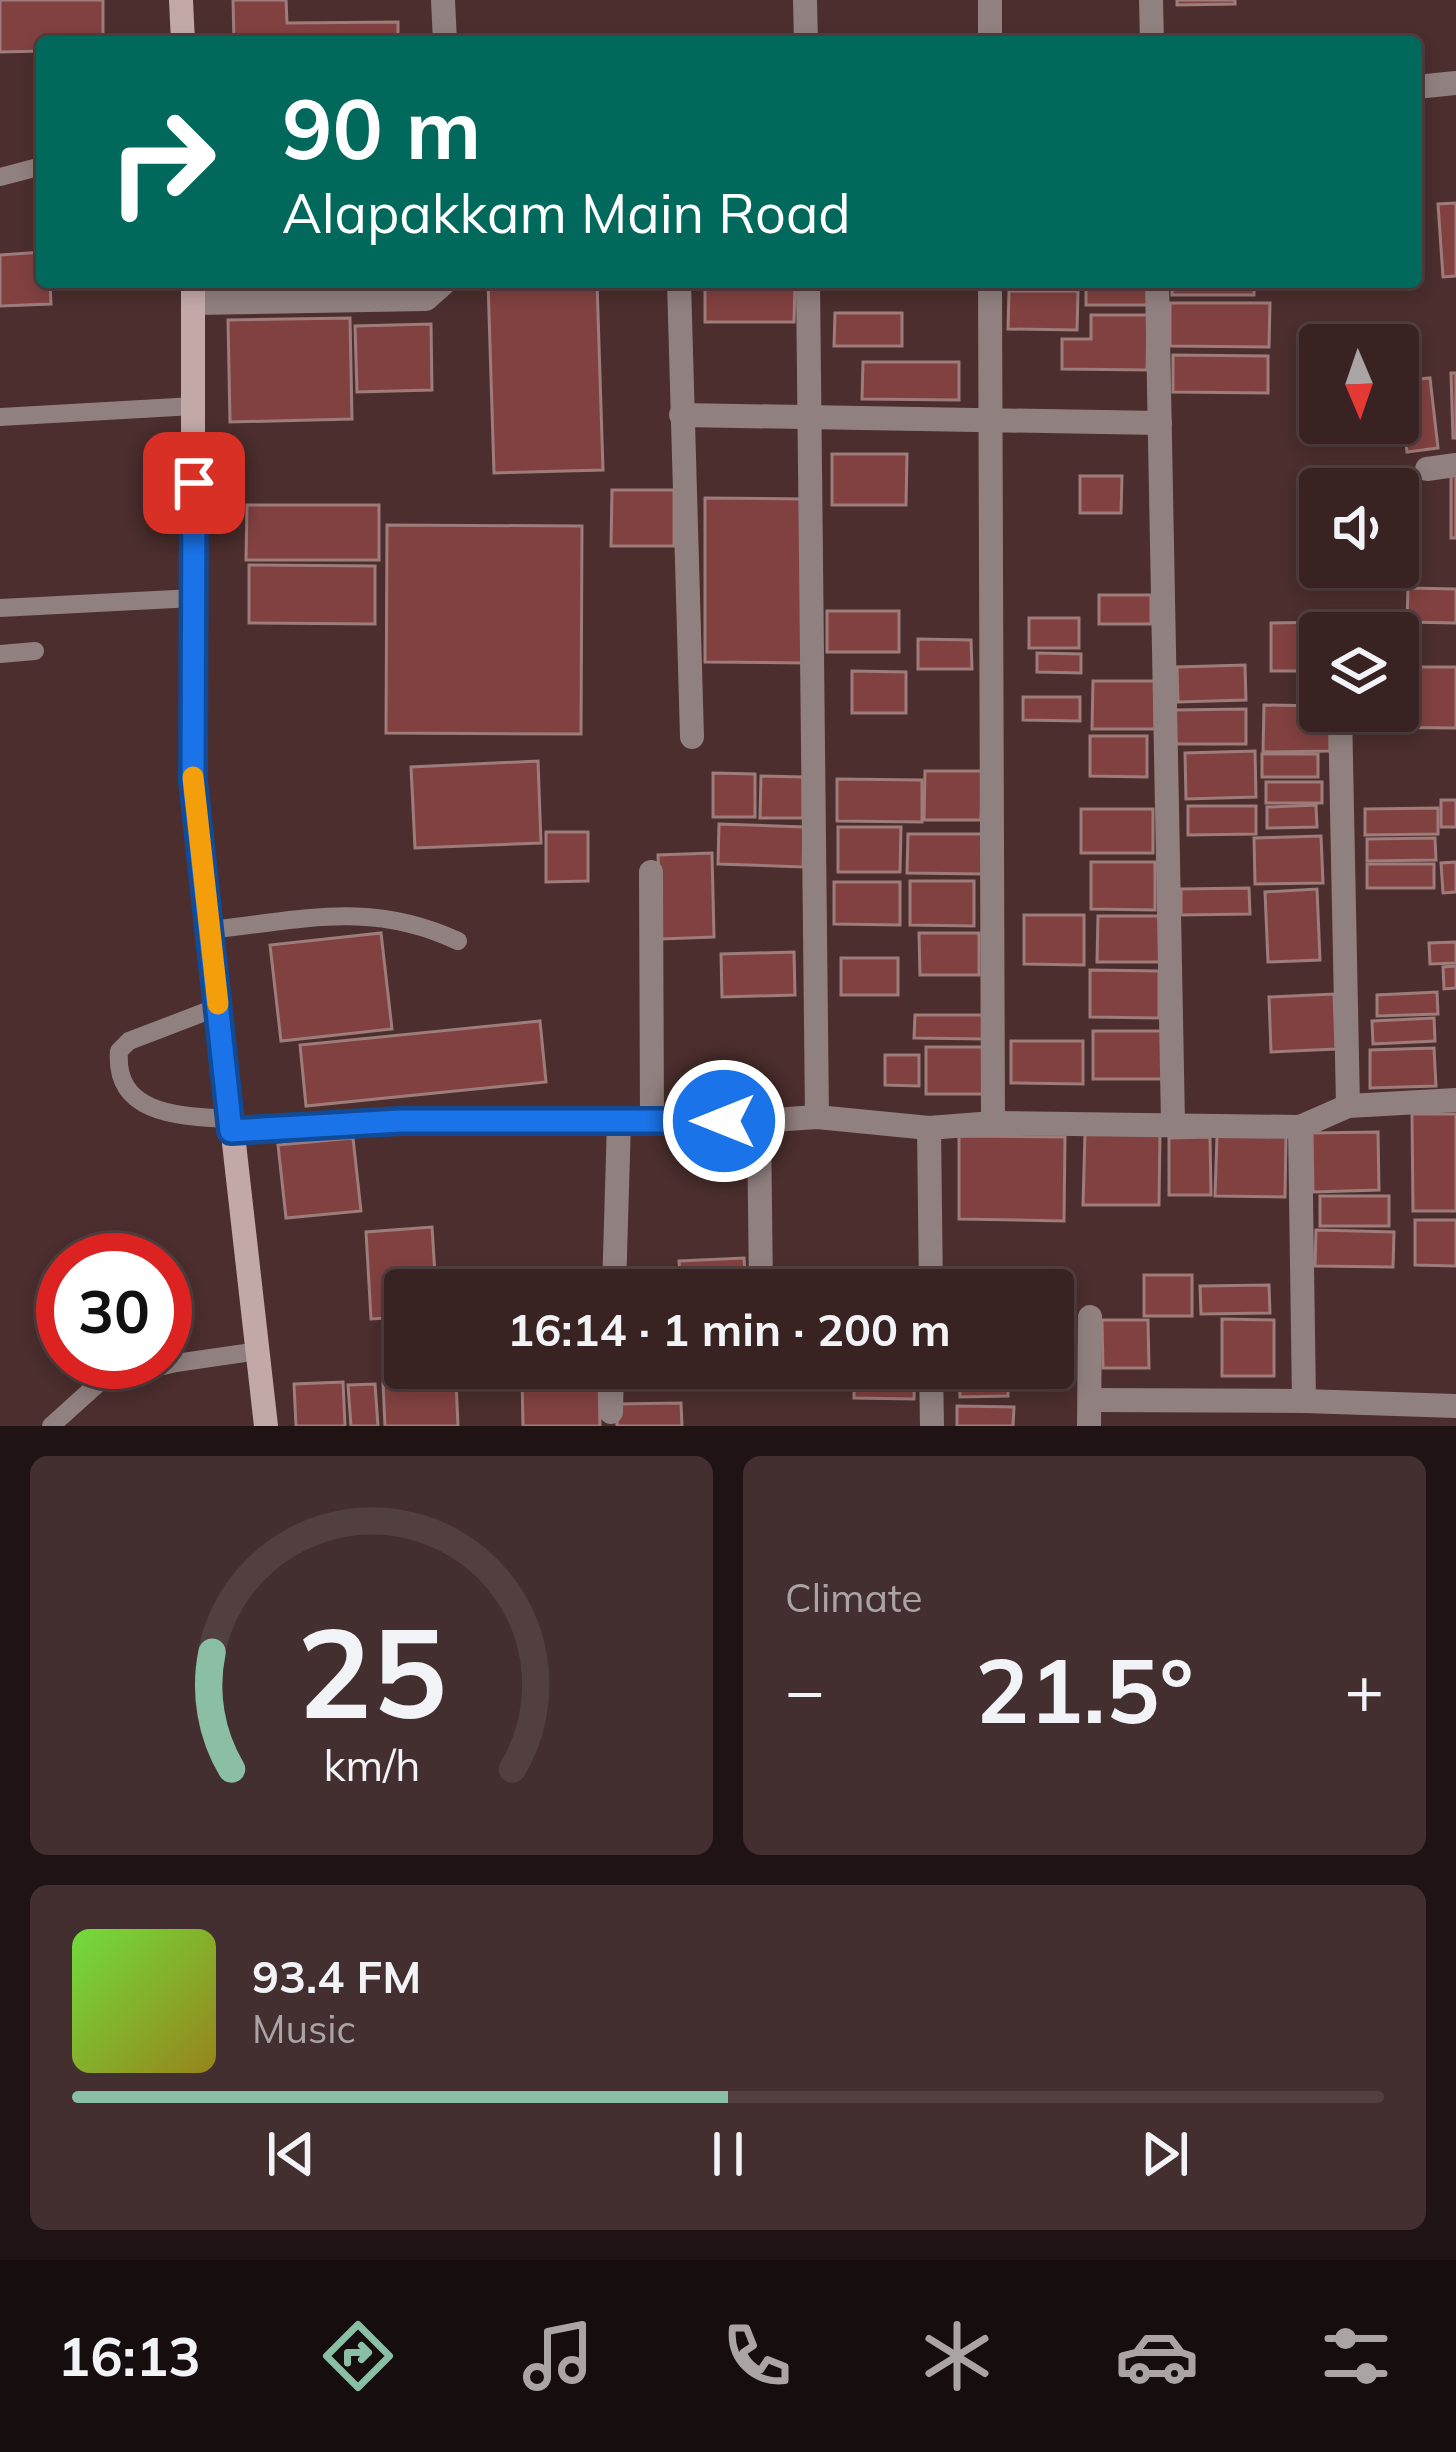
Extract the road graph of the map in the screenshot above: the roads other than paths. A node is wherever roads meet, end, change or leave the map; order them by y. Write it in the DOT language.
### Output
graph roads {
  1 [pos="181,0"];
  2 [pos="443,0"];
  3 [pos="805,0"];
  4 [pos="990,0"];
  5 [pos="1151,0"];
  6 [pos="183,36"];
  7 [pos="445,36"];
  8 [pos="806,36"];
  9 [pos="990,36"];
  10 [pos="1152,36"];
  11 [pos="1456,83"];
  12 [pos="1422,86"];
  13 [pos="36,168"];
  14 [pos="0,177"];
  15 [pos="439,288"];
  16 [pos="679,288"];
  17 [pos="808,288"];
  18 [pos="990,288"];
  19 [pos="1157,288"];
  20 [pos="193,292"];
  21 [pos="194,406"];
  22 [pos="680,416"];
  23 [pos="0,417"];
  24 [pos="809,417"];
  25 [pos="991,420"];
  26 [pos="1160,423"];
  27 [pos="1456,465"];
  28 [pos="1427,469"];
  29 [pos="194,598"];
  30 [pos="0,608"];
  31 [pos="35,651"];
  32 [pos="0,654"];
  33 [pos="1340,732"];
  34 [pos="692,737"];
  35 [pos="651,872"];
  36 [pos="210,930"];
  37 [pos="458,941"];
  38 [pos="218,1007"];
  39 [pos="1456,1100"];
  40 [pos="1348,1106"];
  41 [pos="817,1117"];
  42 [pos="619,1121"];
  43 [pos="652,1121"];
  44 [pos="759,1121"];
  45 [pos="993,1123"];
  46 [pos="1173,1123"];
  47 [pos="231,1125"];
  48 [pos="1300,1127"];
  49 [pos="929,1128"];
  50 [pos="615,1269"];
  51 [pos="761,1269"];
  52 [pos="931,1269"];
  53 [pos="1090,1317"];
  54 [pos="258,1351"];
  55 [pos="612,1389"];
  56 [pos="932,1389"];
  57 [pos="1090,1400"];
  58 [pos="1304,1400"];
  59 [pos="1456,1406"];
  60 [pos="611,1412"];
  61 [pos="51,1426"];
  62 [pos="266,1426"];
  63 [pos="932,1426"];
  64 [pos="1089,1426"];
  1 -- 6 [label="main road"];
  2 -- 7 [label="street"];
  3 -- 8 [label="street"];
  4 -- 9 [label="street"];
  5 -- 10 [label="street"];
  11 -- 12 [label="street"];
  13 -- 14 [label="lane"];
  15 -- 20 [label="street"];
  16 -- 22 [label="street"];
  17 -- 24 [label="street"];
  18 -- 25 [label="street"];
  19 -- 26 [label="street"];
  20 -- 21 [label="main road"];
  21 -- 23 [label="lane"];
  21 -- 29 [label="main road"];
  22 -- 24 [label="street"];
  22 -- 34 [label="street"];
  24 -- 25 [label="street"];
  24 -- 41 [label="street"];
  25 -- 26 [label="street"];
  25 -- 45 [label="street"];
  26 -- 46 [label="street"];
  27 -- 28 [label="street"];
  29 -- 30 [label="lane"];
  29 -- 36 [label="main road"];
  31 -- 32 [label="lane"];
  33 -- 40 [label="street"];
  35 -- 43 [label="street"];
  36 -- 37 [label="lane"];
  36 -- 38 [label="main road"];
  38 -- 47 [label="main road"];
  38 -- 47 [label="lane"];
  39 -- 40 [label="street"];
  40 -- 48 [label="street"];
  41 -- 44 [label="street"];
  41 -- 49 [label="street"];
  42 -- 43 [label="street"];
  42 -- 47 [label="street"];
  42 -- 50 [label="street"];
  43 -- 44 [label="street"];
  44 -- 51 [label="street"];
  45 -- 46 [label="street"];
  45 -- 49 [label="street"];
  46 -- 48 [label="street"];
  47 -- 54 [label="main road"];
  48 -- 58 [label="street"];
  49 -- 52 [label="street"];
  53 -- 57 [label="street"];
  54 -- 61 [label="lane"];
  54 -- 62 [label="main road"];
  55 -- 60 [label="street"];
  56 -- 63 [label="street"];
  57 -- 58 [label="street"];
  57 -- 64 [label="street"];
  58 -- 59 [label="street"];
}
